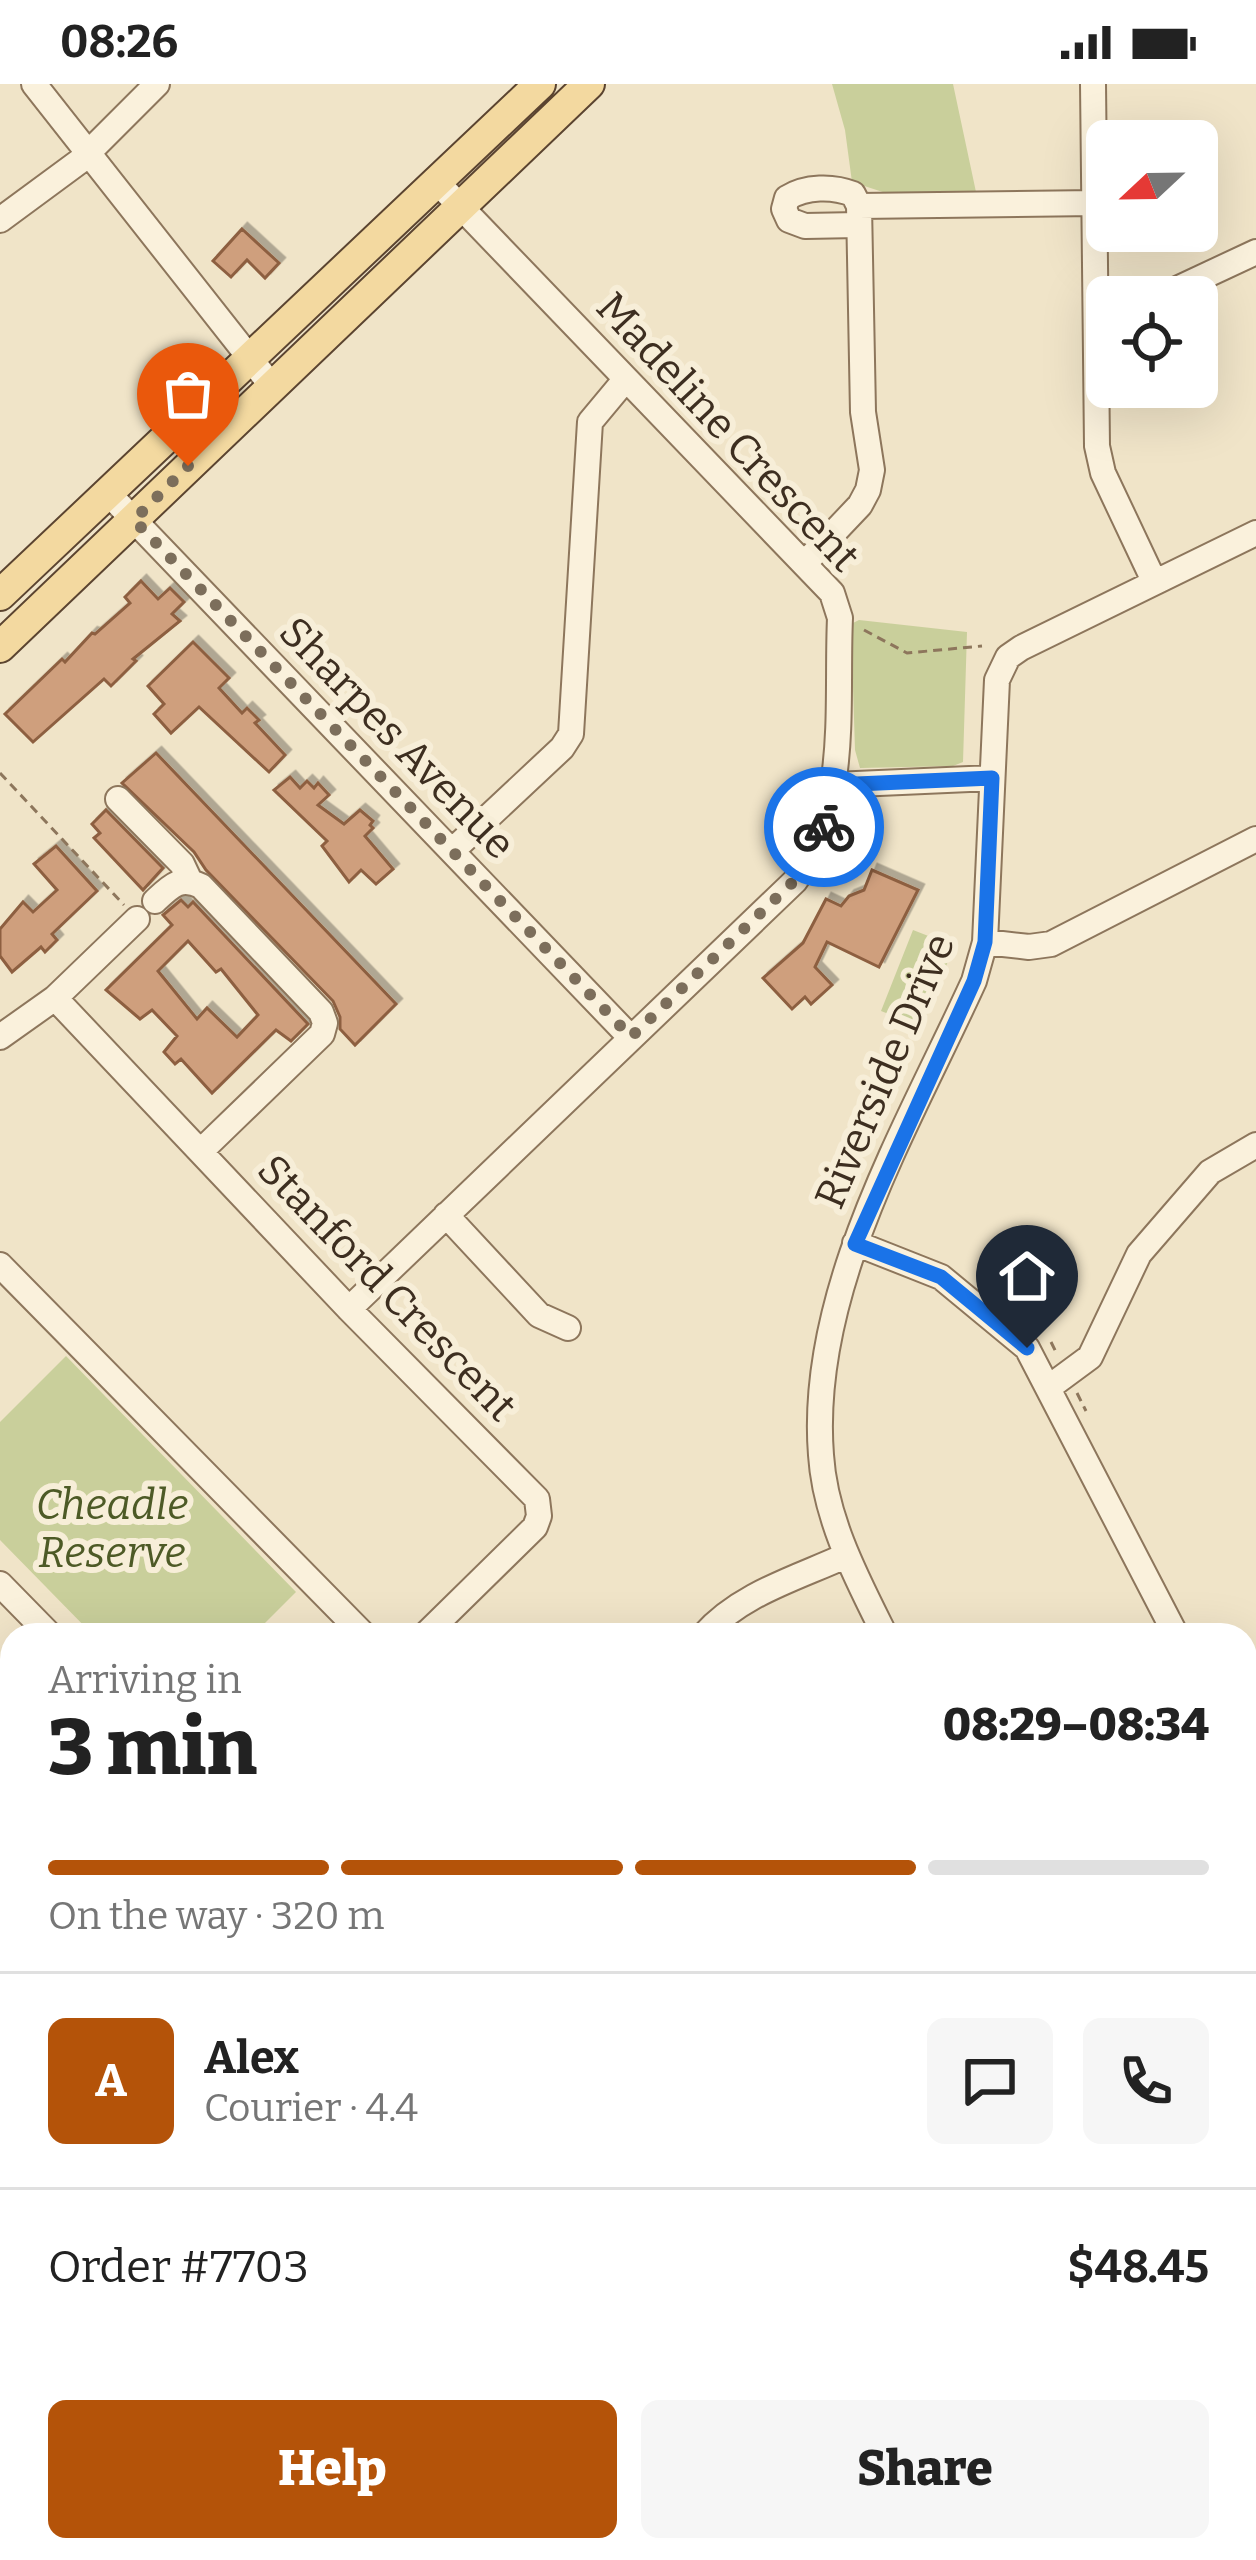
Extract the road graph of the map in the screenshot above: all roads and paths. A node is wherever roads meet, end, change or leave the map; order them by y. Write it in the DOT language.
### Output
graph roads {
  1 [pos="34,84"];
  2 [pos="157,84"];
  3 [pos="540,84"];
  4 [pos="589,84"];
  5 [pos="1093,84"];
  6 [pos="1094,120"];
  7 [pos="86,154"];
  8 [pos="435,180"];
  9 [pos="1086,203"];
  10 [pos="459,205"];
  11 [pos="0,220"];
  12 [pos="1256,252"];
  13 [pos="1205,276"];
  14 [pos="247,358"];
  15 [pos="626,380"];
  16 [pos="271,385"];
  17 [pos="1097,408"];
  18 [pos="107,492"];
  19 [pos="134,520"];
  20 [pos="1256,533"];
  21 [pos="805,563"];
  22 [pos="1154,581"];
  23 [pos="0,596"];
  24 [pos="839,623"];
  25 [pos="982,646"];
  26 [pos="0,647"];
  27 [pos="0,773"];
  28 [pos="992,778"];
  29 [pos="834,785"];
  30 [pos="118,799"];
  31 [pos="1256,839"];
  32 [pos="452,850"];
  33 [pos="190,880"];
  34 [pos="146,910"];
  35 [pos="985,942"];
  36 [pos="55,998"];
  37 [pos="0,1037"];
  38 [pos="631,1037"];
  39 [pos="1256,1145"];
  40 [pos="201,1151"];
  41 [pos="446,1215"];
  42 [pos="855,1244"];
  43 [pos="2,1269"];
  44 [pos="349,1309"];
  45 [pos="568,1328"];
  46 [pos="1048,1388"];
  47 [pos="845,1556"];
  48 [pos="0,1584"];
  49 [pos="38,1623"];
  50 [pos="352,1623"];
  51 [pos="437,1623"];
  52 [pos="714,1623"];
  53 [pos="879,1623"];
  54 [pos="1170,1623"];
  1 -- 7 [label="street"];
  2 -- 7 [label="street"];
  3 -- 8 [label="main road"];
  4 -- 10 [label="main road"];
  5 -- 6 [label="street"];
  7 -- 11 [label="street"];
  7 -- 14 [label="street"];
  8 -- 10 [label="street, Madeline Crescent"];
  8 -- 14 [label="main road"];
  9 -- 21 [label="street"];
  10 -- 15 [label="street, Madeline Crescent"];
  10 -- 16 [label="main road"];
  12 -- 13 [label="street"];
  14 -- 16 [label="street"];
  14 -- 18 [label="main road"];
  15 -- 21 [label="street, Madeline Crescent"];
  15 -- 32 [label="street"];
  16 -- 19 [label="main road"];
  17 -- 22 [label="street"];
  18 -- 19 [label="street, Sharpes Avenue"];
  18 -- 23 [label="main road"];
  19 -- 26 [label="main road"];
  19 -- 32 [label="street, Sharpes Avenue"];
  20 -- 22 [label="street, Riverside Drive"];
  21 -- 24 [label="street, Madeline Crescent"];
  22 -- 28 [label="street, Riverside Drive"];
  24 -- 25 [label="path"];
  24 -- 29 [label="street, Madeline Crescent"];
  27 -- 34 [label="path"];
  28 -- 29 [label="street"];
  28 -- 35 [label="street, Riverside Drive"];
  29 -- 38 [label="street, Madeline Crescent"];
  30 -- 33 [label="street"];
  31 -- 35 [label="street"];
  32 -- 38 [label="street, Sharpes Avenue"];
  33 -- 34 [label="street"];
  33 -- 40 [label="street"];
  34 -- 36 [label="street"];
  35 -- 42 [label="street, Riverside Drive"];
  36 -- 37 [label="street"];
  36 -- 40 [label="street, Stanford Crescent"];
  38 -- 41 [label="street, Madeline Crescent"];
  39 -- 46 [label="street"];
  40 -- 44 [label="street, Stanford Crescent"];
  41 -- 44 [label="street, Madeline Crescent"];
  41 -- 45 [label="street"];
  42 -- 46 [label="street"];
  42 -- 47 [label="street, Riverside Drive"];
  43 -- 50 [label="street"];
  44 -- 51 [label="street, Stanford Crescent"];
  46 -- 54 [label="street"];
  47 -- 52 [label="street"];
  47 -- 53 [label="street, Riverside Drive"];
  48 -- 49 [label="street"];
}
